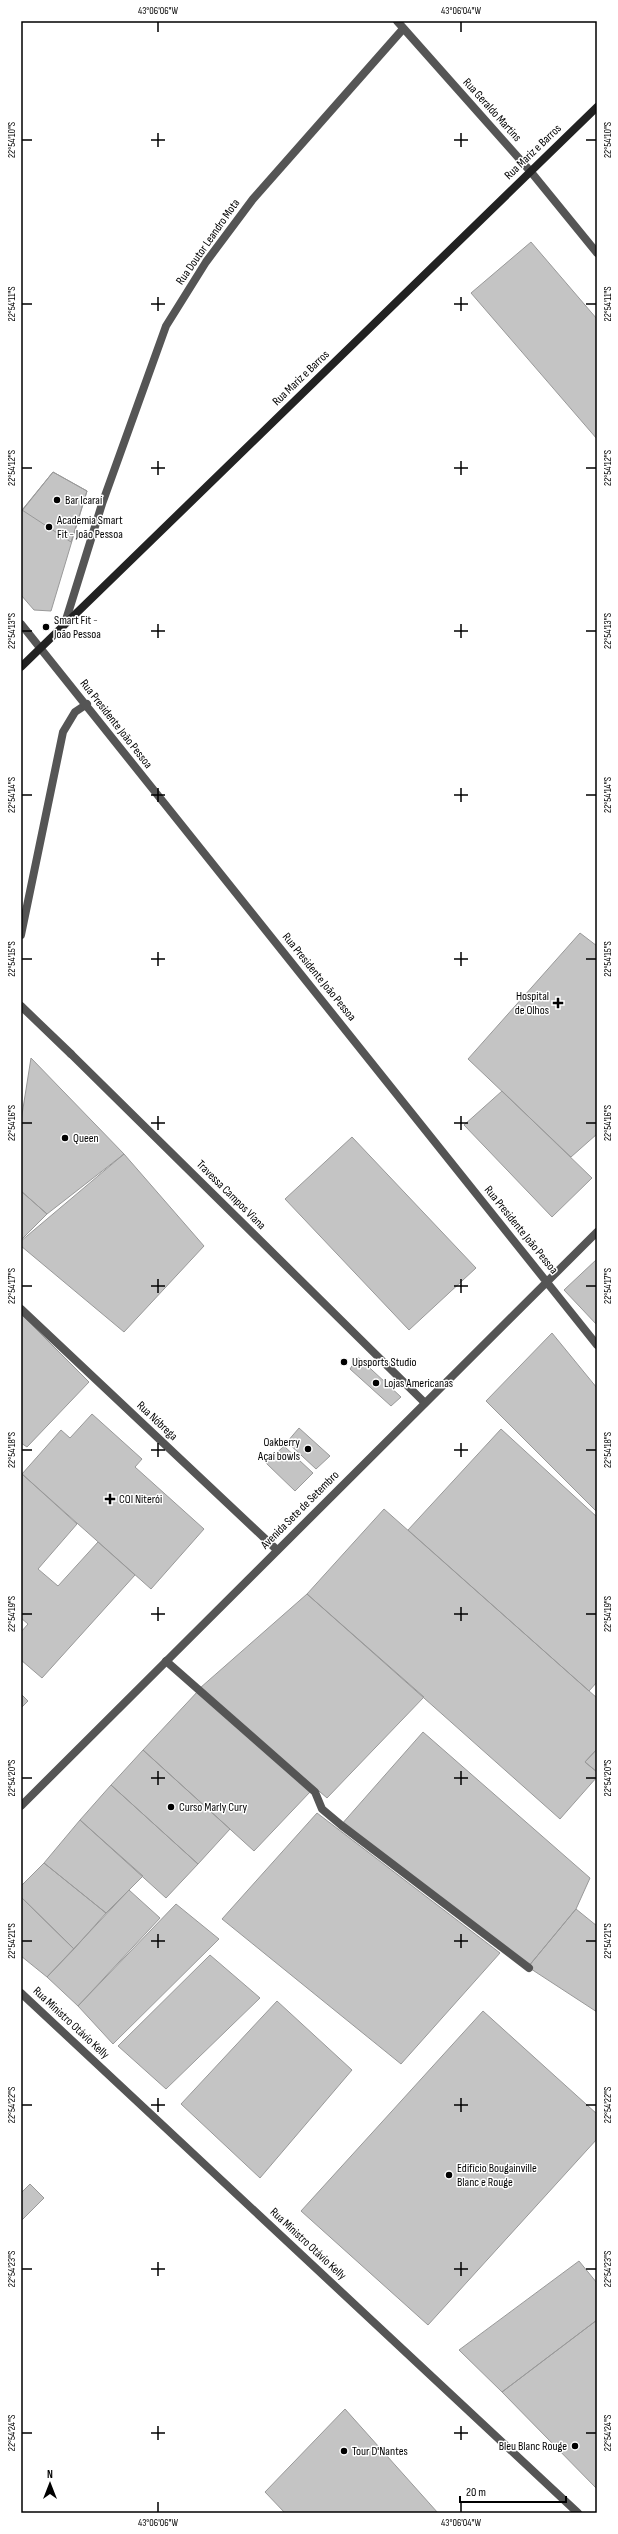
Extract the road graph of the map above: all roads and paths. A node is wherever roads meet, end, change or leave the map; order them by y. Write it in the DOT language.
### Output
graph roads {
  1 [pos="397,21"];
  2 [pos="403,29"];
  3 [pos="597,106"];
  4 [pos="531,172"];
  5 [pos="597,253"];
  6 [pos="65,623"];
  7 [pos="21,624"];
  8 [pos="40,648"];
  9 [pos="21,667"];
  10 [pos="87,704"];
  11 [pos="21,935"];
  12 [pos="21,1006"];
  13 [pos="597,1232"];
  14 [pos="547,1281"];
  15 [pos="21,1309"];
  16 [pos="597,1345"];
  17 [pos="424,1402"];
  18 [pos="277,1550"];
  19 [pos="166,1661"];
  20 [pos="21,1806"];
  21 [pos="529,1968"];
  22 [pos="21,1993"];
  23 [pos="578,2513"];
  1 -- 2 [label="street, Rua Geraldo Martins"];
  2 -- 4 [label="street, Rua Geraldo Martins"];
  2 -- 6 [label="street, Rua Doutor Leandro Mota"];
  3 -- 4 [label="main road, Rua Mariz e Barros"];
  4 -- 5 [label="street, Rua Geraldo Martins"];
  4 -- 6 [label="main road, Rua Mariz e Barros"];
  6 -- 8 [label="main road, Rua Mariz e Barros"];
  7 -- 8 [label="street, Rua Presidente João Pessoa"];
  8 -- 9 [label="main road, Rua Mariz e Barros"];
  8 -- 10 [label="street, Rua Presidente João Pessoa"];
  10 -- 11 [label="street"];
  10 -- 14 [label="street, Rua Presidente João Pessoa"];
  12 -- 17 [label="street, Travessa Campos Viana"];
  13 -- 14 [label="street, Avenida Sete de Setembro"];
  14 -- 16 [label="street, Rua Presidente João Pessoa"];
  14 -- 17 [label="street, Avenida Sete de Setembro"];
  15 -- 18 [label="street, Rua Nóbrega"];
  17 -- 18 [label="street, Avenida Sete de Setembro"];
  18 -- 19 [label="street, Avenida Sete de Setembro"];
  19 -- 20 [label="street, Avenida Sete de Setembro"];
  19 -- 21 [label="street"];
  22 -- 23 [label="street, Rua Ministro Otávio Kelly"];
}
